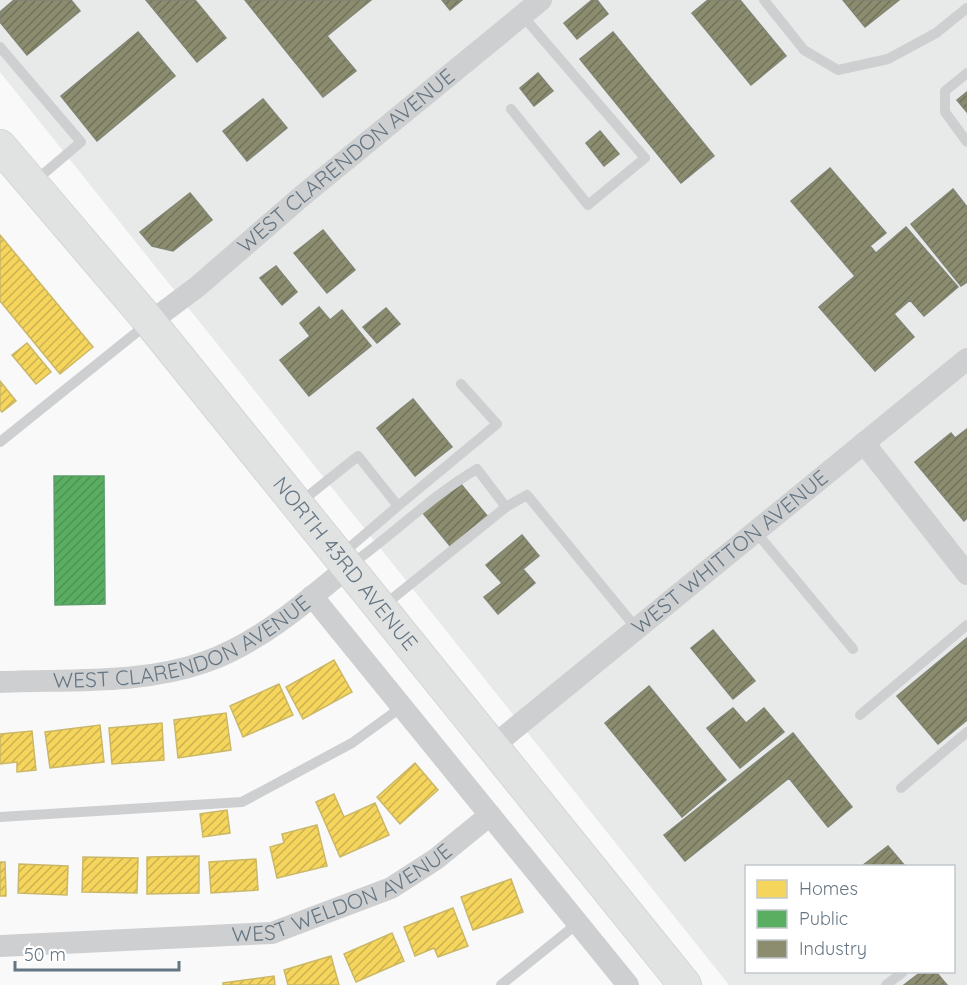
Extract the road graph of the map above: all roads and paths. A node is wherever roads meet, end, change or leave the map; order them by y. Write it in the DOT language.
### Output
graph roads {
  1 [pos="541,0"];
  2 [pos="764,0"];
  3 [pos="967,8"];
  4 [pos="522,15"];
  5 [pos="0,47"];
  6 [pos="967,74"];
  7 [pos="511,109"];
  8 [pos="967,141"];
  9 [pos="0,146"];
  10 [pos="32,183"];
  11 [pos="150,322"];
  12 [pos="967,359"];
  13 [pos="461,384"];
  14 [pos="0,442"];
  15 [pos="864,443"];
  16 [pos="298,504"];
  17 [pos="398,506"];
  18 [pos="506,507"];
  19 [pos="756,532"];
  20 [pos="344,561"];
  21 [pos="967,574"];
  22 [pos="312,596"];
  23 [pos="382,607"];
  24 [pos="967,625"];
  25 [pos="637,629"];
  26 [pos="853,649"];
  27 [pos="0,682"];
  28 [pos="403,706"];
  29 [pos="860,715"];
  30 [pos="967,732"];
  31 [pos="493,746"];
  32 [pos="901,788"];
  33 [pos="490,814"];
  34 [pos="0,817"];
  35 [pos="578,923"];
  36 [pos="0,946"];
  37 [pos="902,973"];
  38 [pos="501,985"];
  39 [pos="628,985"];
  40 [pos="685,985"];
  41 [pos="886,985"];
  1 -- 4 [label="street, WEST CLARENDON AVENUE"];
  2 -- 3 [label="lane"];
  4 -- 7 [label="lane"];
  4 -- 11 [label="street, WEST CLARENDON AVENUE"];
  5 -- 10 [label="lane"];
  6 -- 8 [label="lane"];
  9 -- 10 [label="main road, NORTH 43RD AVENUE"];
  10 -- 11 [label="main road, NORTH 43RD AVENUE"];
  11 -- 14 [label="lane"];
  11 -- 16 [label="main road, NORTH 43RD AVENUE"];
  12 -- 15 [label="street, WEST WHITTON AVENUE"];
  13 -- 17 [label="lane"];
  15 -- 19 [label="street, WEST WHITTON AVENUE"];
  15 -- 21 [label="street"];
  16 -- 17 [label="lane"];
  16 -- 20 [label="main road, NORTH 43RD AVENUE"];
  17 -- 20 [label="lane"];
  18 -- 20 [label="lane"];
  18 -- 23 [label="lane"];
  18 -- 25 [label="lane"];
  19 -- 25 [label="street, WEST WHITTON AVENUE"];
  19 -- 26 [label="lane"];
  20 -- 22 [label="street, WEST CLARENDON AVENUE"];
  20 -- 23 [label="main road, NORTH 43RD AVENUE"];
  22 -- 27 [label="street, WEST CLARENDON AVENUE"];
  22 -- 28 [label="street"];
  23 -- 31 [label="main road, NORTH 43RD AVENUE"];
  24 -- 29 [label="lane"];
  25 -- 31 [label="street, WEST WHITTON AVENUE"];
  28 -- 33 [label="street"];
  28 -- 34 [label="lane"];
  30 -- 32 [label="lane"];
  31 -- 40 [label="main road, NORTH 43RD AVENUE"];
  33 -- 35 [label="street"];
  33 -- 36 [label="street, WEST WELDON AVENUE"];
  35 -- 38 [label="lane"];
  35 -- 39 [label="street"];
  37 -- 41 [label="lane"];
}
